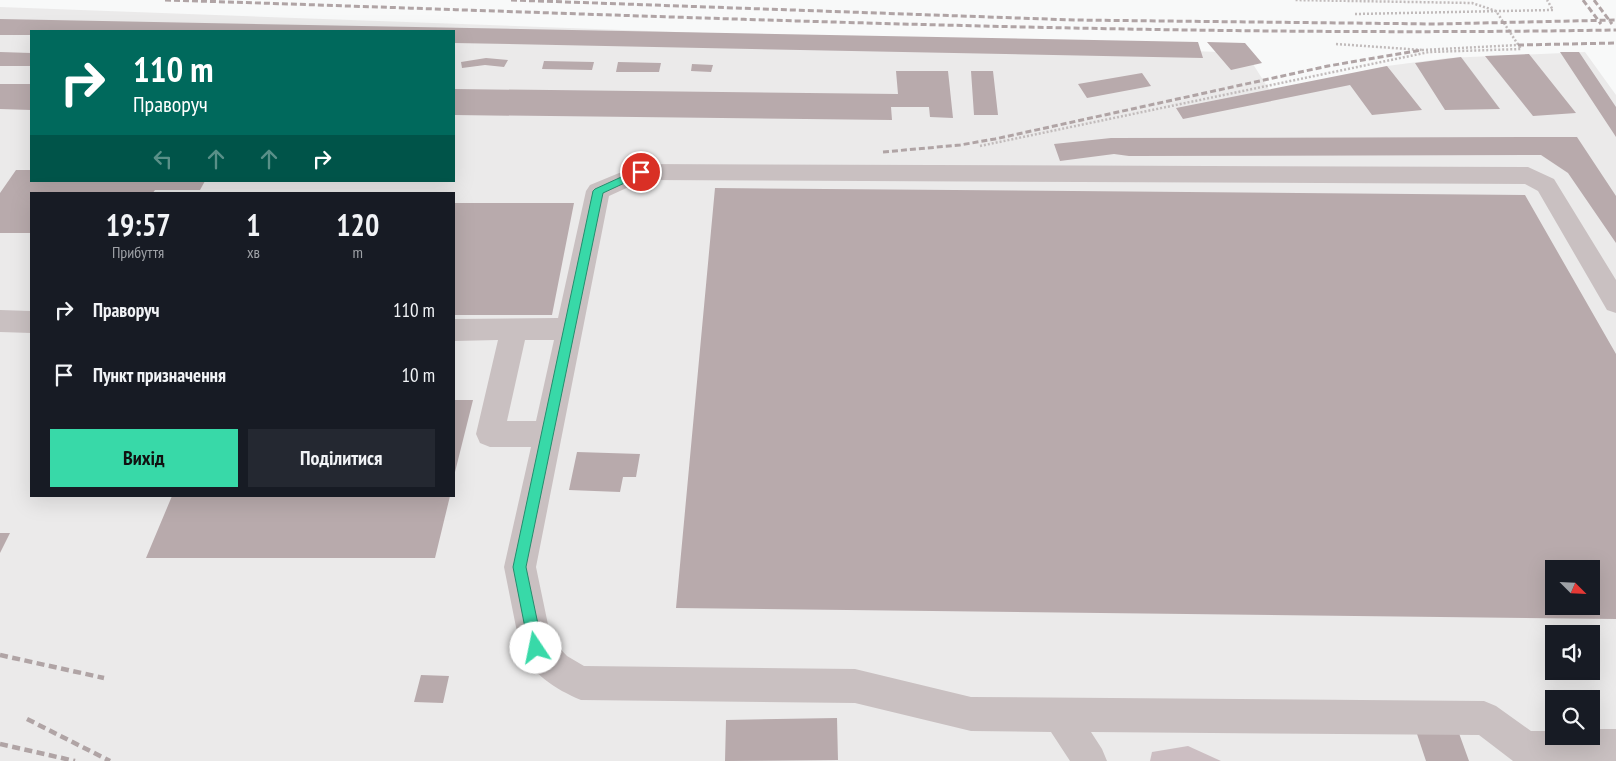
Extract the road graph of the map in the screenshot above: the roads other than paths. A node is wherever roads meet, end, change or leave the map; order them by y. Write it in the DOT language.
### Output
graph roads {
  1 [pos="1616,303"];
  2 [pos="0,321"];
  3 [pos="30,322"];
  4 [pos="514,328"];
  5 [pos="568,329"];
  6 [pos="455,330"];
  7 [pos="548,434"];
  8 [pos="1060,715"];
  9 [pos="1616,746"];
  10 [pos="1529,755"];
  11 [pos="1090,761"];
  1 -- 5 [label="lane"];
  2 -- 3 [label="lane"];
  4 -- 5 [label="lane"];
  4 -- 6 [label="lane"];
  4 -- 7 [label="lane"];
  5 -- 7 [label="lane"];
  7 -- 8 [label="lane"];
  8 -- 10 [label="lane"];
  8 -- 11 [label="lane"];
  9 -- 10 [label="lane"];
}
